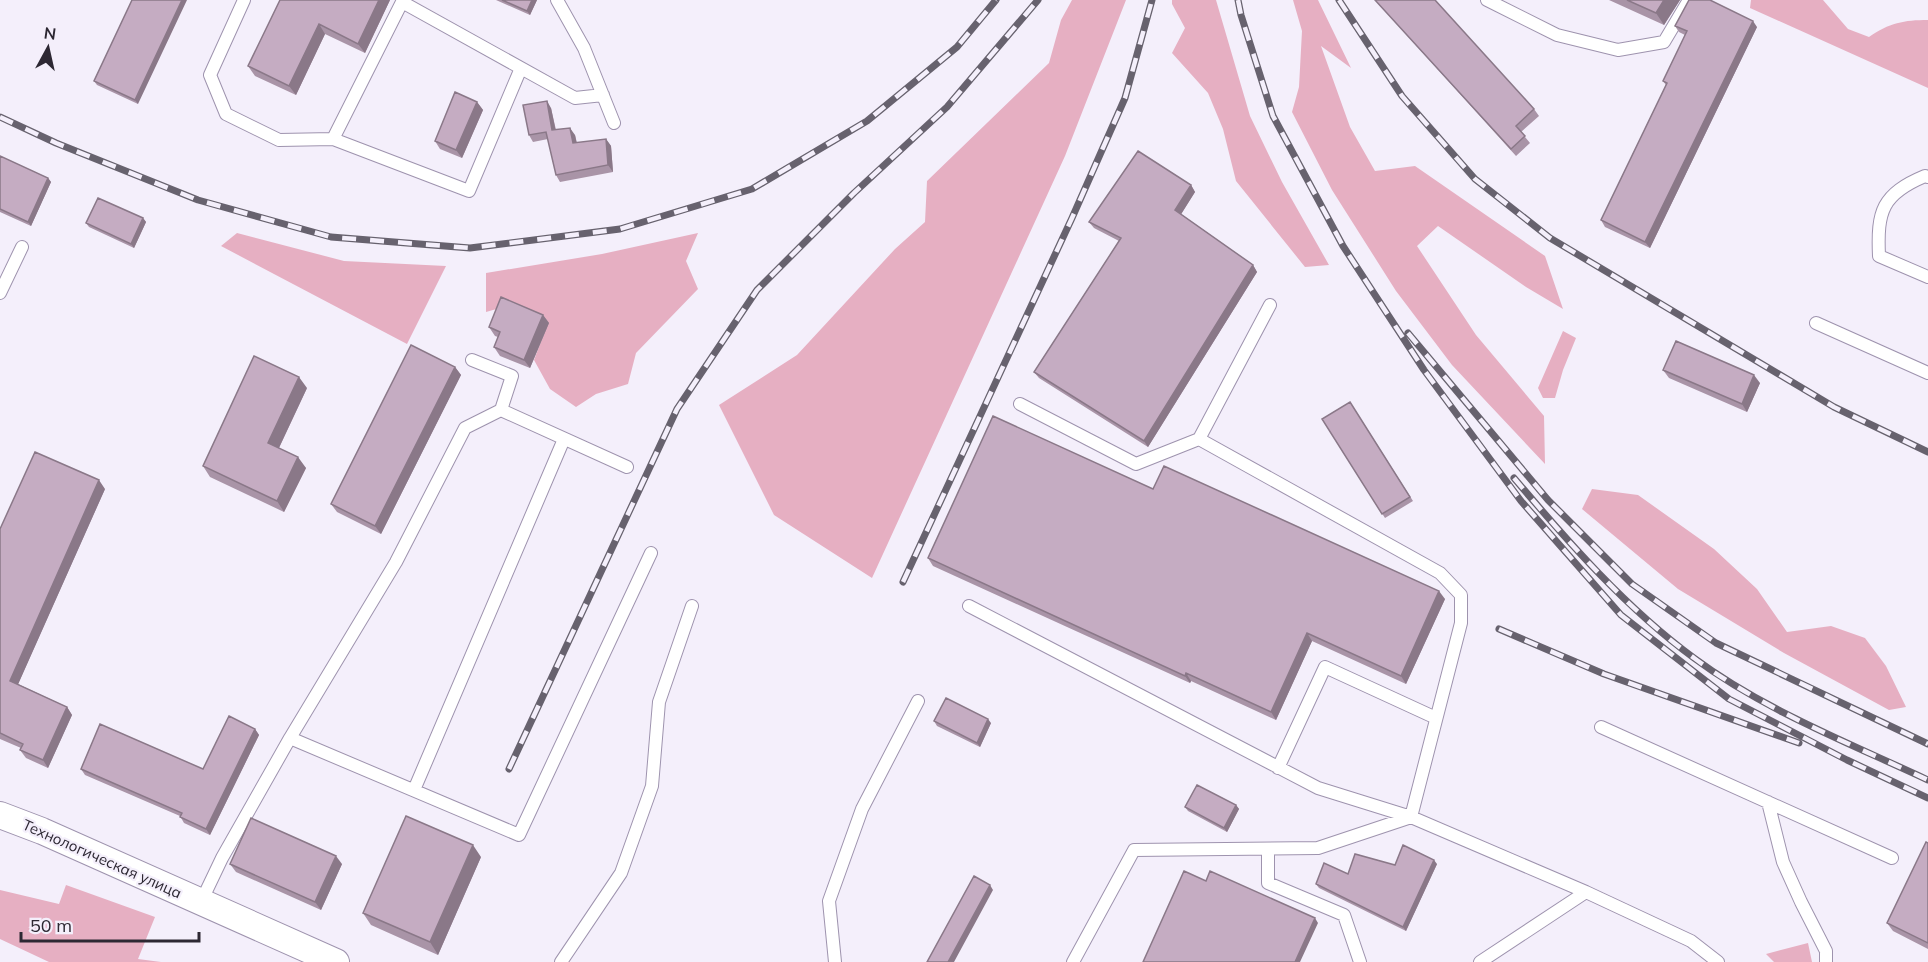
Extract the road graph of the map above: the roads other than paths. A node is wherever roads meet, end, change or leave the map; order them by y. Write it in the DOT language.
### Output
graph roads {
  1 [pos="244,0"];
  2 [pos="557,0"];
  3 [pos="1487,0"];
  4 [pos="1689,0"];
  5 [pos="402,1"];
  6 [pos="521,68"];
  7 [pos="603,95"];
  8 [pos="614,123"];
  9 [pos="333,139"];
  10 [pos="1928,177"];
  11 [pos="22,247"];
  12 [pos="1928,277"];
  13 [pos="0,293"];
  14 [pos="1270,305"];
  15 [pos="1816,323"];
  16 [pos="472,360"];
  17 [pos="1928,373"];
  18 [pos="1020,404"];
  19 [pos="501,410"];
  20 [pos="564,439"];
  21 [pos="1199,440"];
  22 [pos="627,467"];
  23 [pos="651,553"];
  24 [pos="693,606"];
  25 [pos="969,606"];
  26 [pos="918,701"];
  27 [pos="1436,718"];
  28 [pos="1601,727"];
  29 [pos="290,738"];
  30 [pos="1278,768"];
  31 [pos="414,790"];
  32 [pos="1768,802"];
  33 [pos="0,815"];
  34 [pos="1411,817"];
  35 [pos="1268,849"];
  36 [pos="1892,858"];
  37 [pos="1586,892"];
  38 [pos="201,902"];
  39 [pos="336,962"];
  40 [pos="561,962"];
  41 [pos="835,962"];
  42 [pos="1073,962"];
  43 [pos="1360,962"];
  44 [pos="1480,962"];
  45 [pos="1718,962"];
  46 [pos="1826,962"];
  1 -- 9 [label="lane"];
  2 -- 7 [label="lane"];
  3 -- 4 [label="lane"];
  5 -- 6 [label="lane"];
  5 -- 9 [label="lane"];
  6 -- 7 [label="lane"];
  6 -- 9 [label="lane"];
  7 -- 8 [label="lane"];
  10 -- 12 [label="lane"];
  11 -- 13 [label="lane"];
  14 -- 21 [label="lane"];
  15 -- 17 [label="lane"];
  16 -- 19 [label="lane"];
  18 -- 21 [label="lane"];
  19 -- 20 [label="lane"];
  19 -- 29 [label="lane"];
  20 -- 22 [label="lane"];
  20 -- 31 [label="lane"];
  21 -- 27 [label="lane"];
  23 -- 31 [label="lane"];
  24 -- 40 [label="lane"];
  25 -- 30 [label="lane"];
  26 -- 41 [label="lane"];
  27 -- 30 [label="lane"];
  27 -- 34 [label="lane"];
  28 -- 32 [label="lane"];
  29 -- 31 [label="lane"];
  29 -- 38 [label="lane"];
  30 -- 34 [label="lane"];
  32 -- 36 [label="lane"];
  32 -- 46 [label="lane"];
  33 -- 38 [label="street, Технологическая улица"];
  34 -- 35 [label="lane"];
  34 -- 37 [label="lane"];
  35 -- 42 [label="lane"];
  35 -- 43 [label="lane"];
  37 -- 44 [label="lane"];
  37 -- 45 [label="lane"];
  38 -- 39 [label="street, Технологическая улица"];
}
